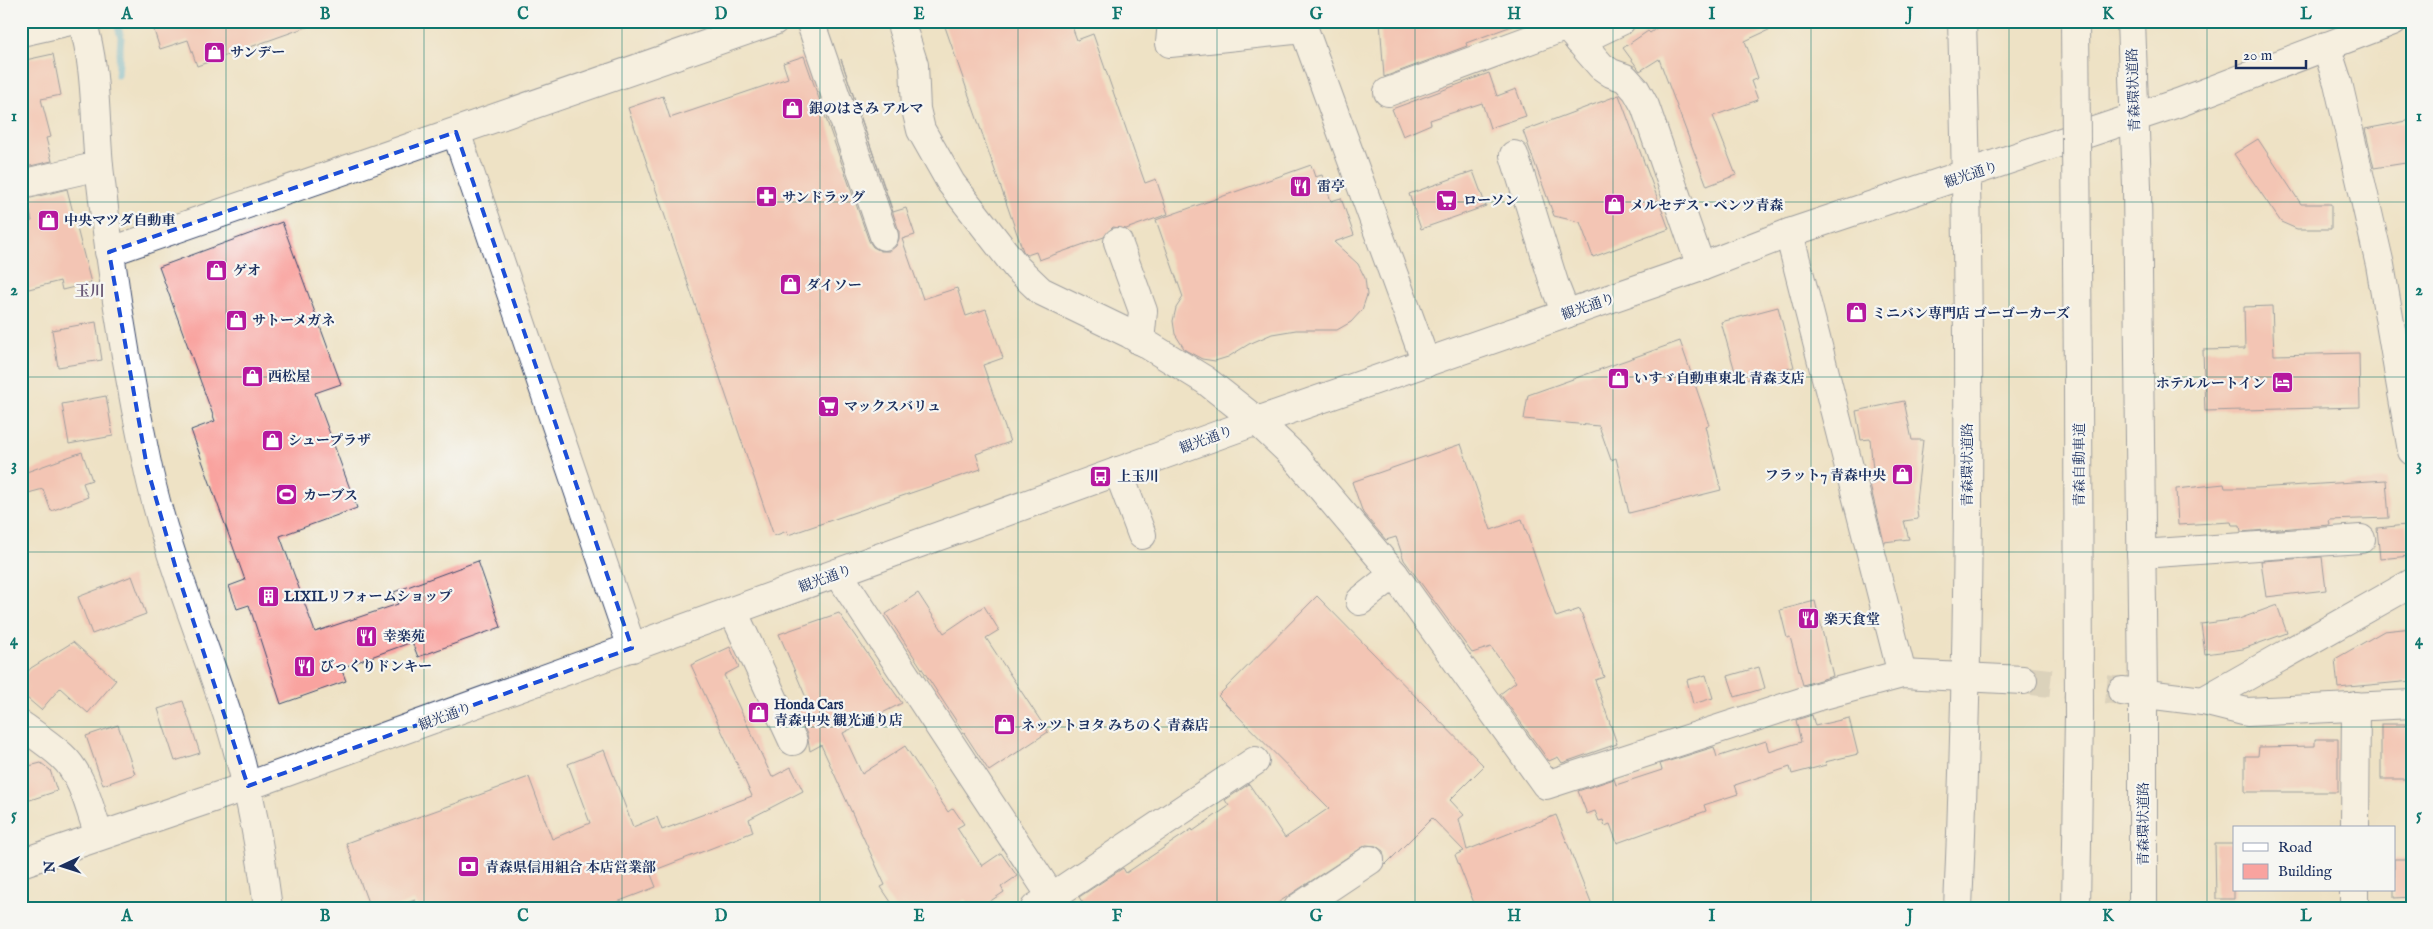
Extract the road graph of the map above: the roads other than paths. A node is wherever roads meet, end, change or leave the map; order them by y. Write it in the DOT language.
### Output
graph roads {
  1 [pos="70,21"];
  2 [pos="82,21"];
  3 [pos="774,21"];
  4 [pos="810,21"];
  5 [pos="900,21"];
  6 [pos="1172,21"];
  7 [pos="1621,21"];
  8 [pos="1962,21"];
  9 [pos="2075,21"];
  10 [pos="2131,21"];
  11 [pos="2392,21"];
  12 [pos="1302,25"];
  13 [pos="1569,30"];
  14 [pos="21,32"];
  15 [pos="2326,46"];
  16 [pos="1388,92"];
  17 [pos="2134,118"];
  18 [pos="456,132"];
  19 [pos="1514,154"];
  20 [pos="99,166"];
  21 [pos="1966,175"];
  22 [pos="21,184"];
  23 [pos="1789,233"];
  24 [pos="884,236"];
  25 [pos="1118,242"];
  26 [pos="109,252"];
  27 [pos="1701,267"];
  28 [pos="1566,314"];
  29 [pos="1140,341"];
  30 [pos="1426,362"];
  31 [pos="1257,421"];
  32 [pos="2412,451"];
  33 [pos="1118,471"];
  34 [pos="1142,535"];
  35 [pos="2361,539"];
  36 [pos="2141,554"];
  37 [pos="838,573"];
  38 [pos="1394,574"];
  39 [pos="2412,583"];
  40 [pos="1360,601"];
  41 [pos="733,611"];
  42 [pos="632,648"];
  43 [pos="1902,674"];
  44 [pos="1964,676"];
  45 [pos="2023,680"];
  46 [pos="2133,692"];
  47 [pos="2202,701"];
  48 [pos="2412,704"];
  49 [pos="2356,706"];
  50 [pos="21,725"];
  51 [pos="793,740"];
  52 [pos="1255,761"];
  53 [pos="248,786"];
  54 [pos="2355,826"];
  55 [pos="99,836"];
  56 [pos="1370,860"];
  57 [pos="21,863"];
  58 [pos="2354,892"];
  59 [pos="1048,904"];
  60 [pos="268,908"];
  61 [pos="1298,908"];
  62 [pos="1958,908"];
  63 [pos="2076,908"];
  64 [pos="2143,908"];
  65 [pos="2354,908"];
  1 -- 14 [label="main road"];
  2 -- 20 [label="main road"];
  3 -- 18 [label="main road"];
  4 -- 24 [label="main road"];
  5 -- 29 [label="main road"];
  6 -- 12 [label="main road"];
  7 -- 13 [label="main road"];
  8 -- 21 [label="main road, 青森環状道路"];
  9 -- 63 [label="main road, 青森自動車道, bridge"];
  10 -- 17 [label="main road, 青森環状道路"];
  11 -- 15 [label="main road, 観光通り"];
  12 -- 30 [label="main road"];
  13 -- 16 [label="main road"];
  13 -- 27 [label="main road"];
  15 -- 17 [label="main road, 観光通り"];
  15 -- 32 [label="main road"];
  17 -- 21 [label="main road, 観光通り"];
  17 -- 36 [label="main road, 青森環状道路"];
  18 -- 26 [label="main road"];
  18 -- 42 [label="main road"];
  19 -- 28 [label="main road"];
  20 -- 22 [label="main road"];
  20 -- 26 [label="main road"];
  21 -- 23 [label="main road, 観光通り"];
  21 -- 44 [label="main road, 青森環状道路"];
  23 -- 27 [label="main road, 観光通り"];
  23 -- 43 [label="main road"];
  25 -- 29 [label="main road"];
  26 -- 53 [label="main road"];
  27 -- 28 [label="main road, 観光通り"];
  28 -- 30 [label="main road, 観光通り"];
  29 -- 31 [label="main road"];
  30 -- 31 [label="main road, 観光通り"];
  31 -- 33 [label="main road, 観光通り"];
  31 -- 38 [label="main road"];
  33 -- 34 [label="main road"];
  33 -- 37 [label="main road, 観光通り"];
  35 -- 36 [label="main road"];
  36 -- 46 [label="main road, 青森環状道路"];
  37 -- 41 [label="main road, 観光通り"];
  37 -- 59 [label="main road"];
  38 -- 40 [label="main road"];
  38 -- 43 [label="main road"];
  39 -- 47 [label="main road"];
  41 -- 42 [label="main road, 観光通り"];
  41 -- 51 [label="main road"];
  42 -- 53 [label="main road, 観光通り"];
  43 -- 44 [label="main road"];
  44 -- 45 [label="main road"];
  44 -- 62 [label="main road, 青森環状道路"];
  46 -- 47 [label="main road"];
  46 -- 64 [label="main road, 青森環状道路"];
  47 -- 49 [label="main road"];
  48 -- 49 [label="main road"];
  49 -- 54 [label="main road"];
  50 -- 55 [label="main road"];
  52 -- 59 [label="main road"];
  53 -- 55 [label="main road, 観光通り"];
  53 -- 60 [label="main road"];
  55 -- 57 [label="main road, 観光通り"];
  56 -- 61 [label="main road"];
  58 -- 65 [label="main road"];
}
